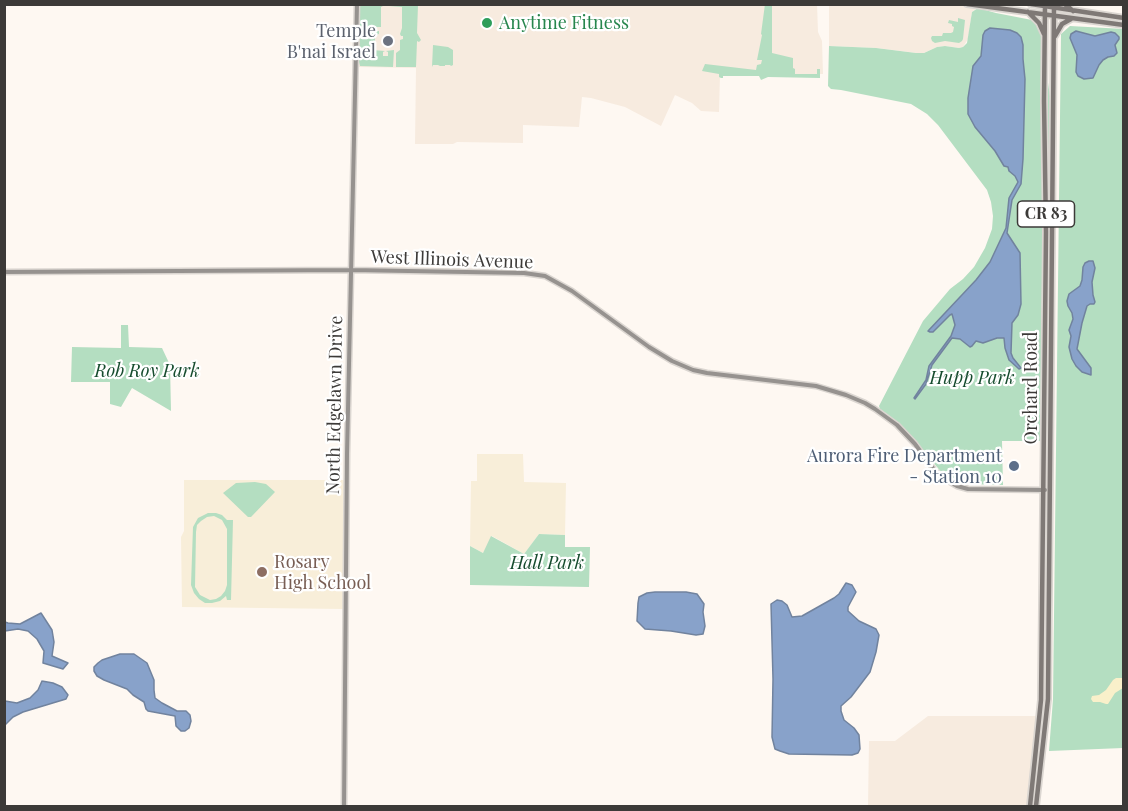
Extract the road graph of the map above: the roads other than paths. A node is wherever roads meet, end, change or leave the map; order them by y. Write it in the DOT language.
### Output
graph roads {
  1 [pos="357,4"];
  2 [pos="967,4"];
  3 [pos="1031,4"];
  4 [pos="1065,4"];
  5 [pos="1045,6"];
  6 [pos="1054,6"];
  7 [pos="1073,10"];
  8 [pos="1028,12"];
  9 [pos="1045,15"];
  10 [pos="1054,16"];
  11 [pos="1124,18"];
  12 [pos="1072,19"];
  13 [pos="1124,25"];
  14 [pos="1045,36"];
  15 [pos="1054,38"];
  16 [pos="351,270"];
  17 [pos="4,272"];
  18 [pos="1044,490"];
  19 [pos="1050,490"];
  20 [pos="344,807"];
  21 [pos="1030,807"];
  22 [pos="1036,807"];
  1 -- 16 [label="street, North Edgelawn Drive"];
  2 -- 8 [label="main road"];
  3 -- 5 [label="main road"];
  4 -- 7 [label="main road"];
  5 -- 6 [label="main road"];
  5 -- 9 [label="main road, Orchard Road / CR 83"];
  6 -- 7 [label="main road"];
  6 -- 10 [label="main road, Orchard Road / CR 83"];
  7 -- 11 [label="main road"];
  8 -- 9 [label="main road"];
  8 -- 14 [label="main road"];
  9 -- 10 [label="main road"];
  9 -- 14 [label="main road, Orchard Road / CR 83"];
  10 -- 12 [label="main road"];
  10 -- 15 [label="main road, Orchard Road / CR 83"];
  12 -- 13 [label="main road"];
  12 -- 15 [label="main road"];
  14 -- 18 [label="main road, Orchard Road / CR 83"];
  15 -- 19 [label="main road, Orchard Road / CR 83"];
  16 -- 17 [label="street, West Illinois Avenue"];
  16 -- 18 [label="street, West Illinois Avenue"];
  16 -- 20 [label="street, North Edgelawn Drive"];
  18 -- 19 [label="street, West Illinois Avenue"];
  18 -- 21 [label="main road, Orchard Road / CR 83"];
  19 -- 22 [label="main road, Orchard Road / CR 83"];
}
